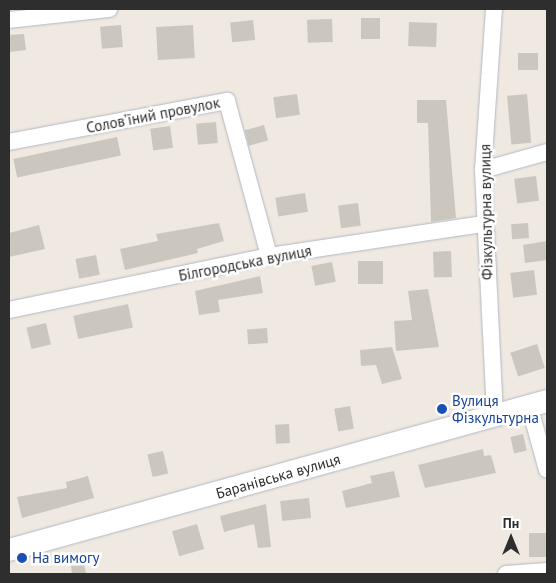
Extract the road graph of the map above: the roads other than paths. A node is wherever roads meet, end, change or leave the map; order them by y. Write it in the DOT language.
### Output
graph roads {
  1 [pos="109,9"];
  2 [pos="494,9"];
  3 [pos="9,20"];
  4 [pos="9,142"];
  5 [pos="547,152"];
  6 [pos="483,170"];
  7 [pos="483,224"];
  8 [pos="269,256"];
  9 [pos="9,310"];
  10 [pos="538,403"];
  11 [pos="495,415"];
  12 [pos="547,470"];
  13 [pos="9,550"];
  14 [pos="547,571"];
  15 [pos="506,574"];
  1 -- 3 [label="street"];
  2 -- 6 [label="street, Фізкультурна вулиця"];
  4 -- 8 [label="street, Соловʼїний провулок"];
  5 -- 6 [label="street"];
  6 -- 7 [label="street, Фізкультурна вулиця"];
  7 -- 8 [label="street, Білгородська вулиця"];
  7 -- 11 [label="street, Фізкультурна вулиця"];
  8 -- 9 [label="street, Білгородська вулиця"];
  10 -- 11 [label="main road, Баранівська вулиця"];
  10 -- 12 [label="street"];
  11 -- 13 [label="main road, Баранівська вулиця"];
  14 -- 15 [label="street"];
}
